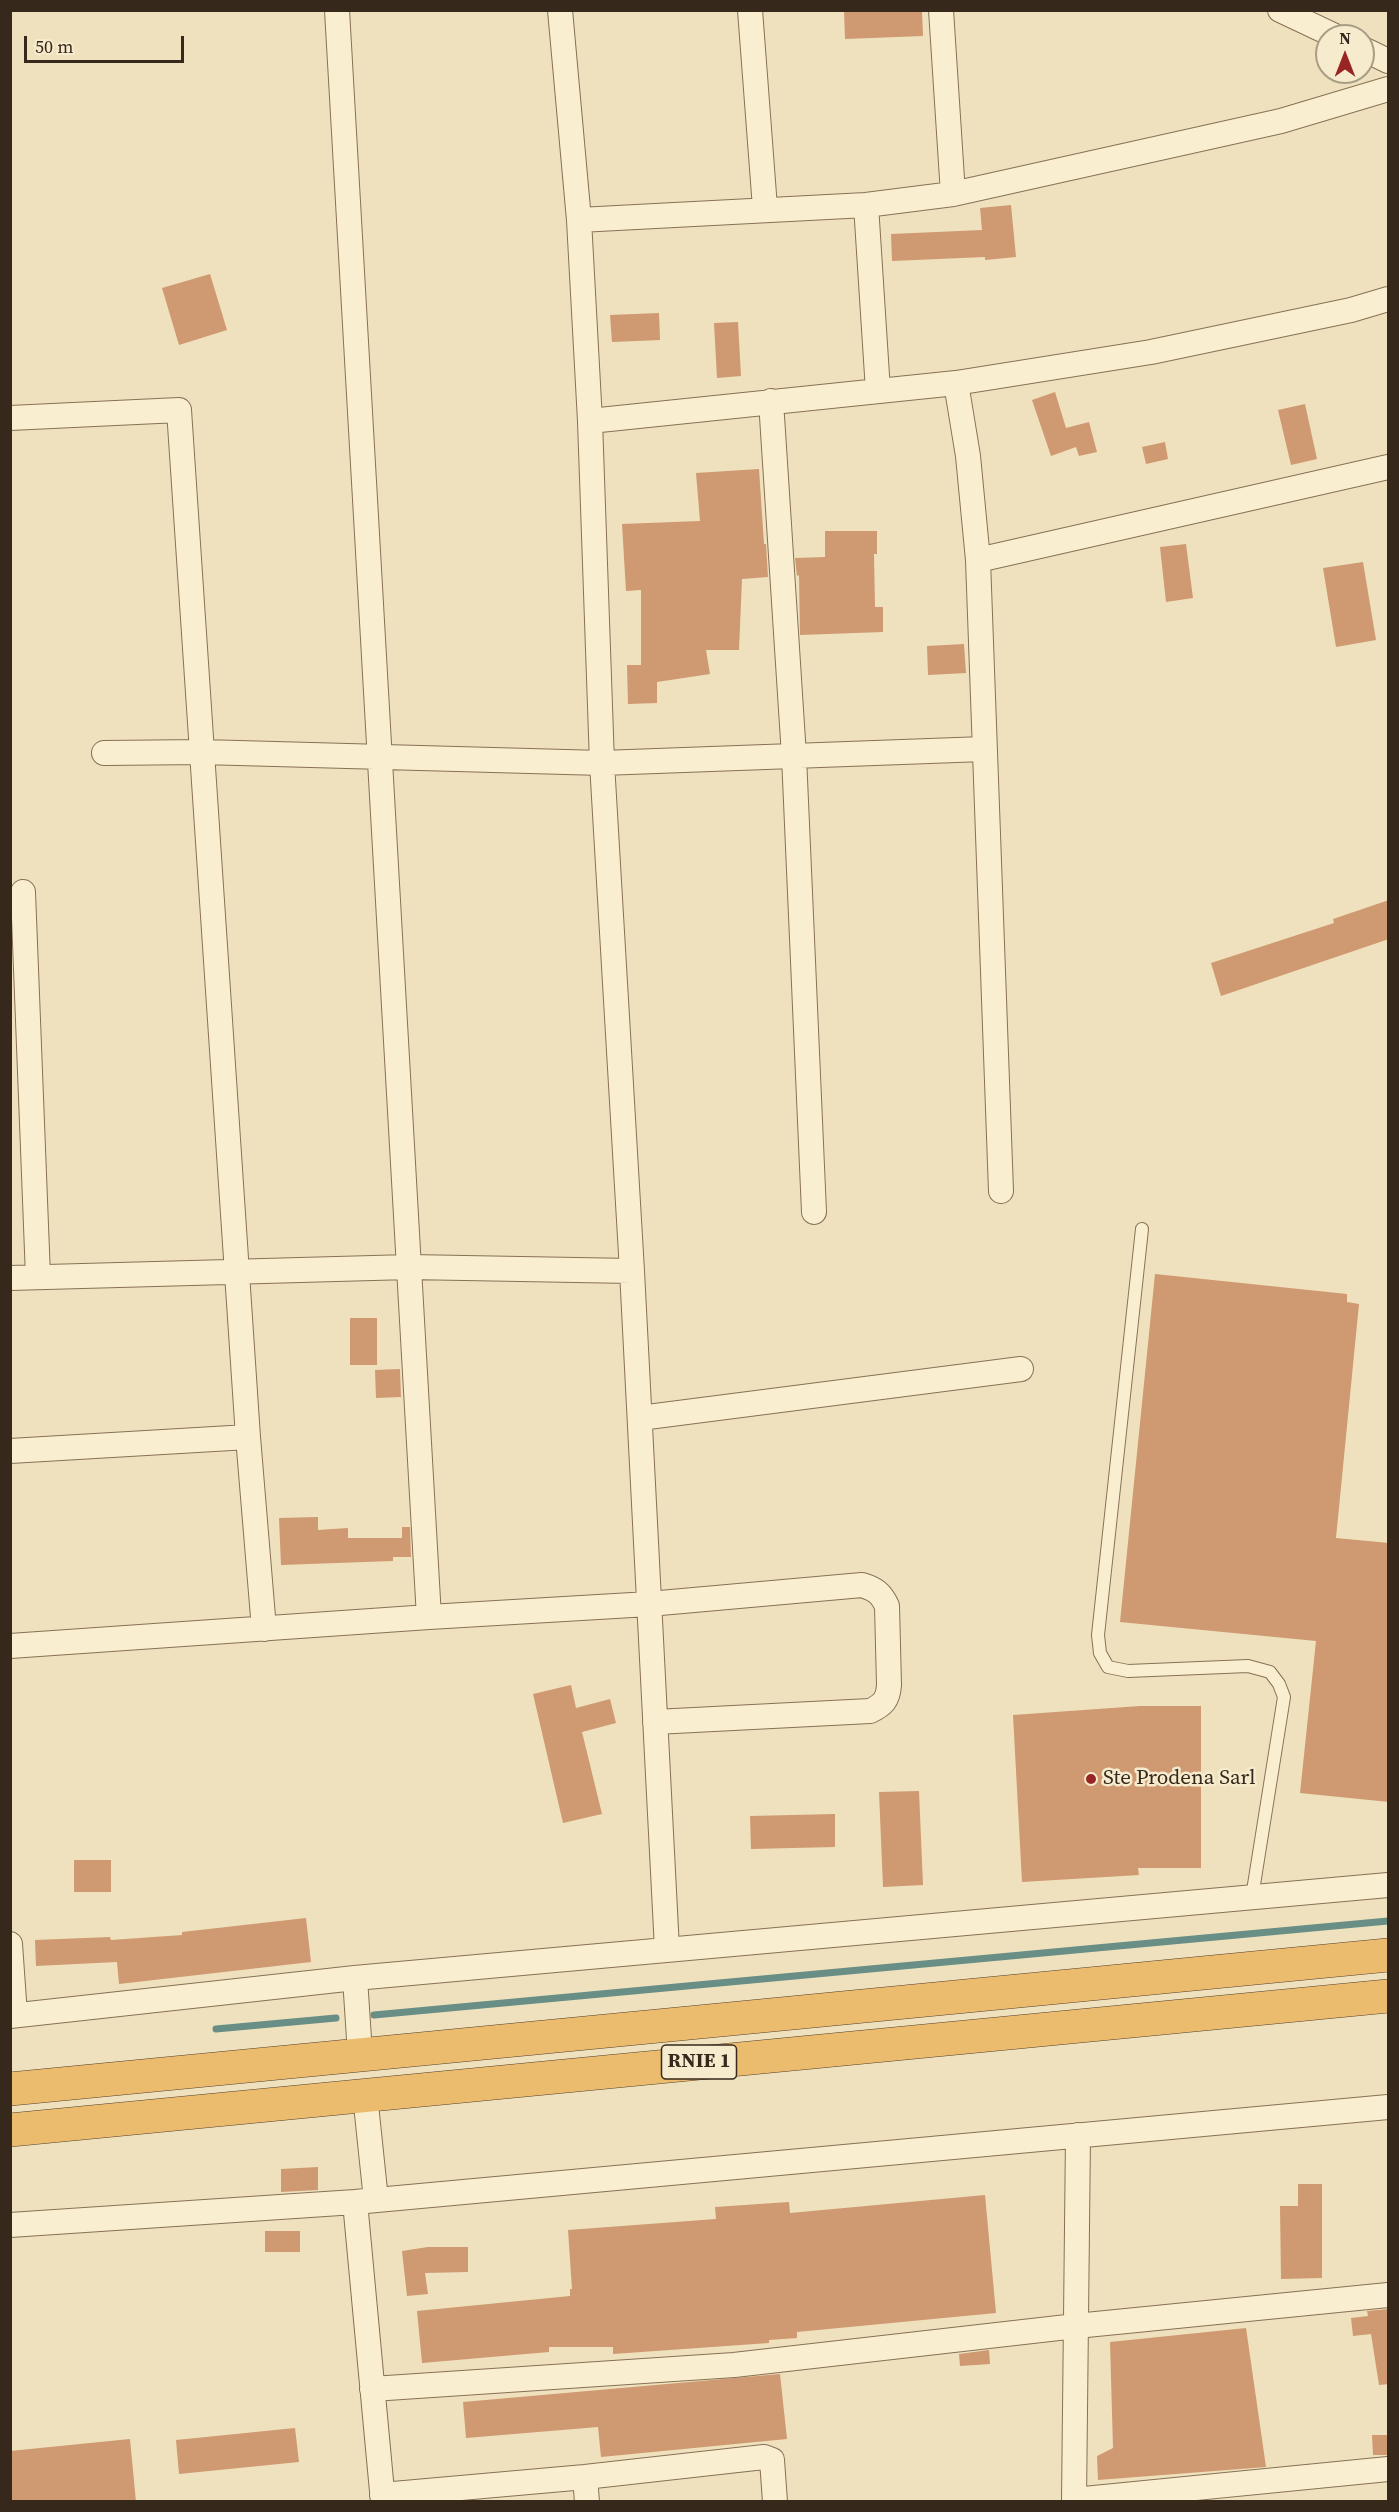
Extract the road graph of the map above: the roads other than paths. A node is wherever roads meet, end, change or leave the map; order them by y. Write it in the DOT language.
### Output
graph roads {
  1 [pos="337,10"];
  2 [pos="560,10"];
  3 [pos="750,10"];
  4 [pos="941,10"];
  5 [pos="1280,10"];
  6 [pos="1315,27"];
  7 [pos="1375,55"];
  8 [pos="1389,61"];
  9 [pos="1389,89"];
  10 [pos="953,194"];
  11 [pos="866,205"];
  12 [pos="765,208"];
  13 [pos="579,220"];
  14 [pos="1389,299"];
  15 [pos="956,383"];
  16 [pos="878,391"];
  17 [pos="771,401"];
  18 [pos="10,418"];
  19 [pos="590,420"];
  20 [pos="1389,467"];
  21 [pos="978,561"];
  22 [pos="984,748"];
  23 [pos="202,752"];
  24 [pos="104,753"];
  25 [pos="794,756"];
  26 [pos="380,758"];
  27 [pos="602,763"];
  28 [pos="23,892"];
  29 [pos="1001,1191"];
  30 [pos="814,1212"];
  31 [pos="1142,1229"];
  32 [pos="409,1267"];
  33 [pos="632,1271"];
  34 [pos="237,1273"];
  35 [pos="38,1277"];
  36 [pos="10,1278"];
  37 [pos="1021,1369"];
  38 [pos="640,1418"];
  39 [pos="248,1437"];
  40 [pos="10,1451"];
  41 [pos="649,1604"];
  42 [pos="429,1617"];
  43 [pos="264,1629"];
  44 [pos="10,1646"];
  45 [pos="655,1722"];
  46 [pos="1389,1885"];
  47 [pos="1252,1897"];
  48 [pos="10,1944"];
  49 [pos="667,1949"];
  50 [pos="1389,1955"];
  51 [pos="355,1978"];
  52 [pos="1389,1996"];
  53 [pos="13,2016"];
  54 [pos="360,2054"];
  55 [pos="10,2089"];
  56 [pos="365,2095"];
  57 [pos="1389,2107"];
  58 [pos="10,2130"];
  59 [pos="1078,2135"];
  60 [pos="365,2201"];
  61 [pos="10,2225"];
  62 [pos="1389,2295"];
  63 [pos="1076,2326"];
  64 [pos="372,2389"];
  65 [pos="1389,2469"];
  66 [pos="585,2477"];
  67 [pos="382,2498"];
  68 [pos="1074,2501"];
  69 [pos="588,2502"];
  70 [pos="775,2502"];
  1 -- 26 [label="street"];
  2 -- 13 [label="street"];
  3 -- 12 [label="street"];
  4 -- 10 [label="street"];
  5 -- 6 [label="street"];
  7 -- 8 [label="street"];
  9 -- 10 [label="street"];
  10 -- 11 [label="street"];
  11 -- 12 [label="street"];
  11 -- 16 [label="street"];
  12 -- 13 [label="street"];
  13 -- 19 [label="street"];
  14 -- 15 [label="street"];
  15 -- 16 [label="street"];
  15 -- 21 [label="street"];
  16 -- 17 [label="street"];
  17 -- 19 [label="street"];
  17 -- 25 [label="street"];
  18 -- 23 [label="street"];
  19 -- 27 [label="street"];
  20 -- 21 [label="street"];
  21 -- 22 [label="street"];
  22 -- 25 [label="street"];
  22 -- 29 [label="street"];
  23 -- 24 [label="street"];
  23 -- 26 [label="street"];
  23 -- 34 [label="street"];
  25 -- 27 [label="street"];
  25 -- 30 [label="street"];
  26 -- 27 [label="street"];
  26 -- 32 [label="street"];
  27 -- 33 [label="street"];
  28 -- 35 [label="street"];
  31 -- 47 [label="lane"];
  32 -- 33 [label="street"];
  32 -- 34 [label="street"];
  32 -- 42 [label="street"];
  33 -- 38 [label="street"];
  34 -- 35 [label="street"];
  34 -- 39 [label="street"];
  35 -- 36 [label="street"];
  37 -- 38 [label="street"];
  38 -- 41 [label="street"];
  39 -- 40 [label="street"];
  39 -- 43 [label="street"];
  41 -- 42 [label="street"];
  41 -- 45 [label="street"];
  41 -- 45 [label="street"];
  42 -- 43 [label="street"];
  43 -- 44 [label="street"];
  45 -- 49 [label="street"];
  46 -- 47 [label="street"];
  47 -- 49 [label="street"];
  48 -- 53 [label="street"];
  49 -- 51 [label="street"];
  50 -- 54 [label="highway, RNIE 1"];
  51 -- 53 [label="street"];
  51 -- 54 [label="street"];
  52 -- 56 [label="highway, RNIE 1"];
  54 -- 55 [label="highway, RNIE 1"];
  56 -- 58 [label="highway, RNIE 1"];
  56 -- 60 [label="street"];
  57 -- 59 [label="street"];
  59 -- 60 [label="street"];
  59 -- 63 [label="street"];
  60 -- 61 [label="street"];
  60 -- 64 [label="street"];
  62 -- 63 [label="street"];
  63 -- 64 [label="street"];
  63 -- 68 [label="street"];
  64 -- 67 [label="street"];
  65 -- 68 [label="street"];
  66 -- 67 [label="street"];
  66 -- 69 [label="street"];
  66 -- 70 [label="street"];
}
